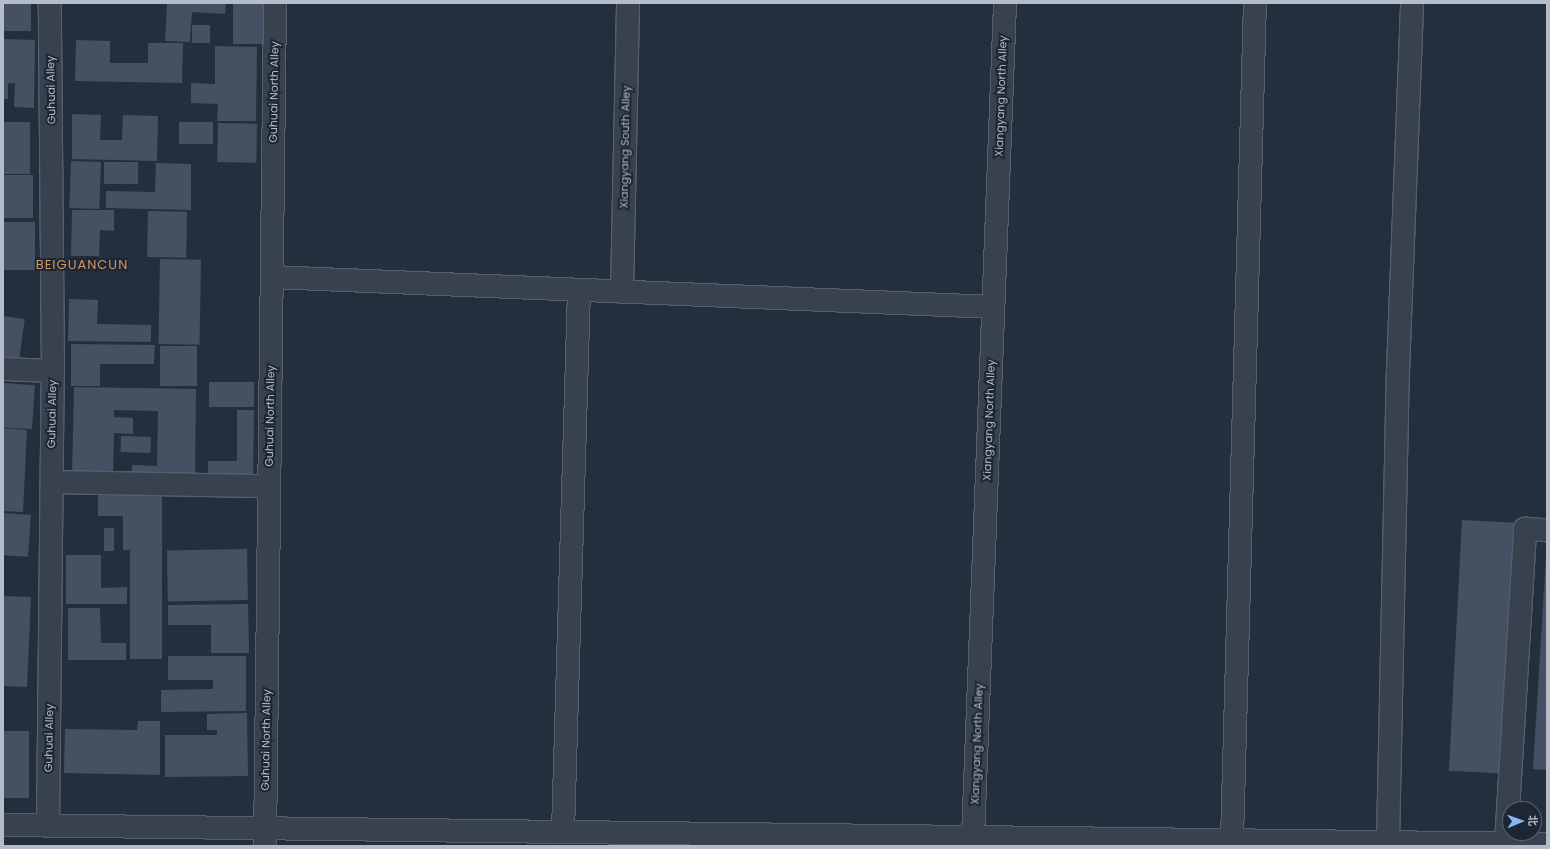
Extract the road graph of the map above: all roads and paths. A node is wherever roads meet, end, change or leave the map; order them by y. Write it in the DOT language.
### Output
graph roads {
  1 [pos="50,3"];
  2 [pos="275,3"];
  3 [pos="628,3"];
  4 [pos="1005,3"];
  5 [pos="1255,3"];
  6 [pos="1412,3"];
  7 [pos="272,277"];
  8 [pos="579,290"];
  9 [pos="622,292"];
  10 [pos="994,307"];
  11 [pos="3,370"];
  12 [pos="53,371"];
  13 [pos="52,482"];
  14 [pos="269,486"];
  15 [pos="1547,530"];
  16 [pos="3,825"];
  17 [pos="48,826"];
  18 [pos="563,832"];
  19 [pos="265,837"];
  20 [pos="973,837"];
  21 [pos="466,838"];
  22 [pos="1232,840"];
  23 [pos="838,841"];
  24 [pos="1388,842"];
  25 [pos="1506,843"];
  26 [pos="1547,844"];
  1 -- 12 [label="street, Guhuai Alley"];
  2 -- 7 [label="street, Guhuai North Alley"];
  3 -- 9 [label="street, Xiangyang South Alley"];
  4 -- 10 [label="street, Xiangyang North Alley"];
  5 -- 22 [label="street"];
  6 -- 24 [label="street"];
  7 -- 8 [label="street"];
  7 -- 14 [label="street, Guhuai North Alley"];
  8 -- 9 [label="street"];
  8 -- 18 [label="street"];
  9 -- 10 [label="street"];
  10 -- 20 [label="street, Xiangyang North Alley"];
  11 -- 12 [label="street"];
  12 -- 13 [label="street, Guhuai Alley"];
  13 -- 14 [label="street"];
  13 -- 17 [label="street, Guhuai Alley"];
  14 -- 19 [label="street, Guhuai North Alley"];
  15 -- 25 [label="street"];
  16 -- 17 [label="street"];
  17 -- 19 [label="street"];
  18 -- 21 [label="street"];
  18 -- 23 [label="street"];
  19 -- 21 [label="street"];
  20 -- 22 [label="street"];
  20 -- 23 [label="street"];
  22 -- 24 [label="street"];
  24 -- 25 [label="street"];
  25 -- 26 [label="street"];
}
